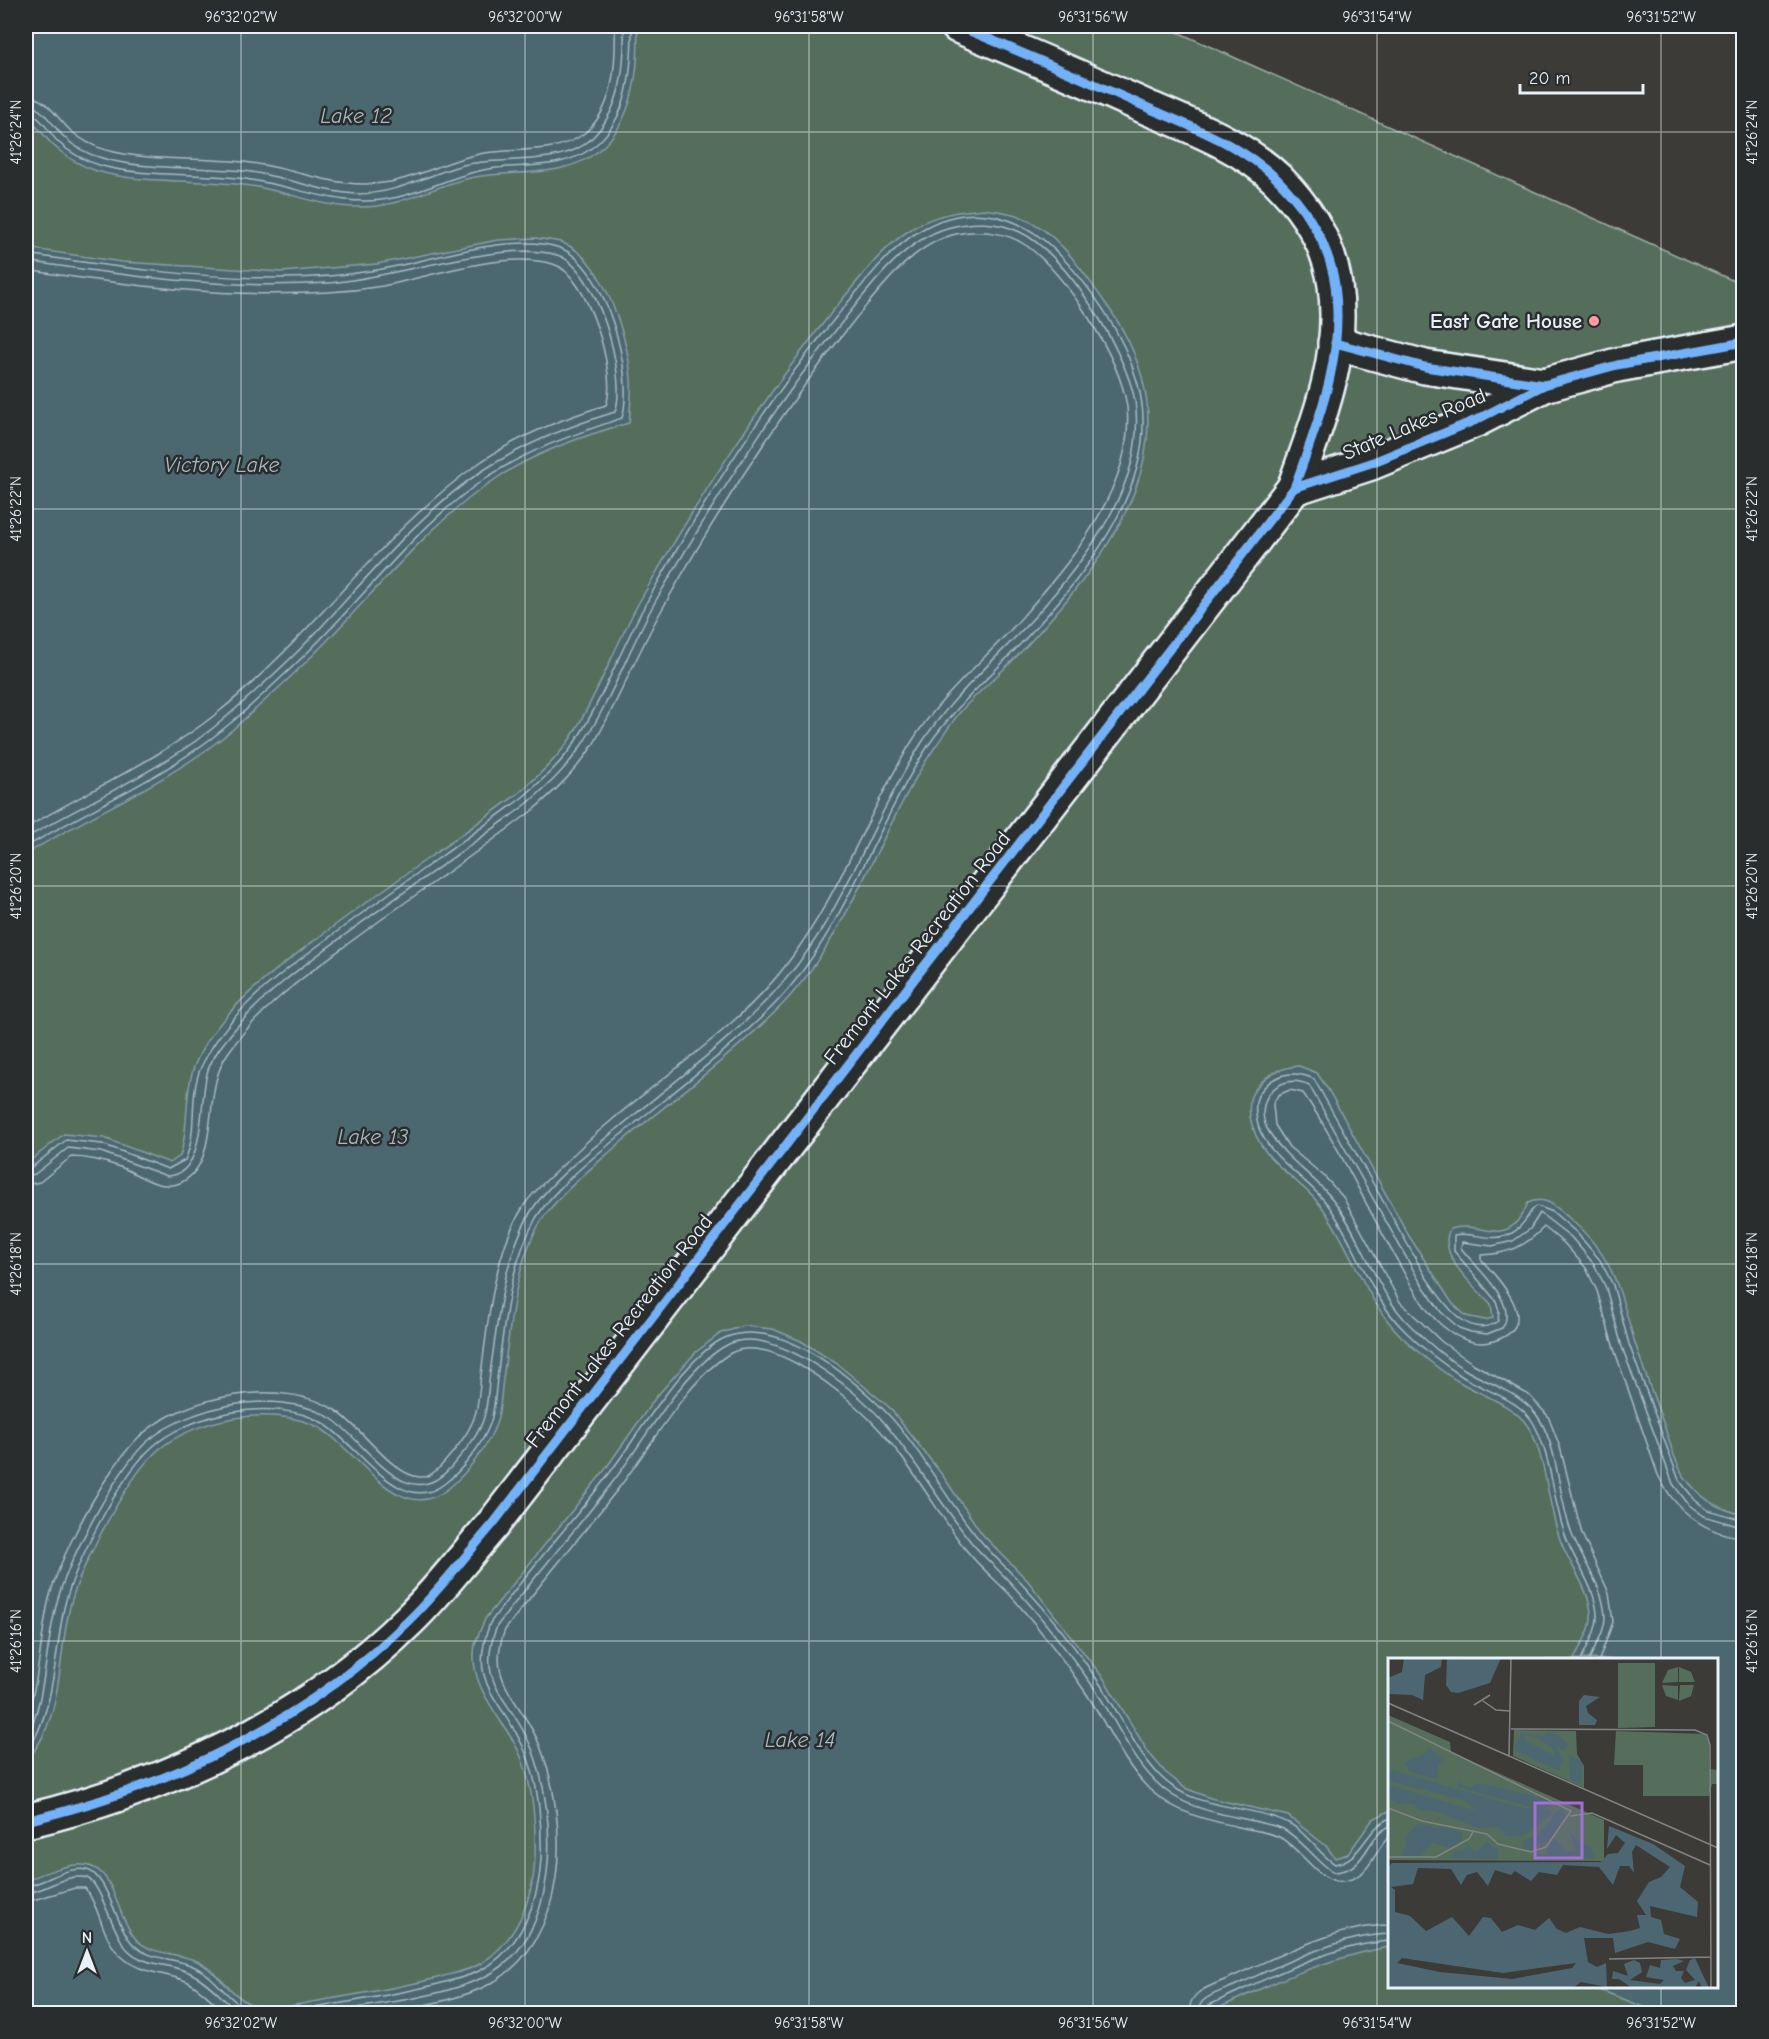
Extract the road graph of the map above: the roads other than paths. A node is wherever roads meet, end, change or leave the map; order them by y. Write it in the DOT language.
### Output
graph roads {
  1 [pos="958,26"];
  2 [pos="1743,342"];
  3 [pos="1335,343"];
  4 [pos="1544,385"];
  5 [pos="1294,488"];
  6 [pos="26,1821"];
  1 -- 3 [label="street, Fremont Lakes Recreation Road"];
  2 -- 4 [label="street, State Lakes Road"];
  3 -- 4 [label="street, State Lakes Road"];
  3 -- 5 [label="street, Fremont Lakes Recreation Road"];
  4 -- 5 [label="street, State Lakes Road"];
  5 -- 6 [label="street, Fremont Lakes Recreation Road"];
}
